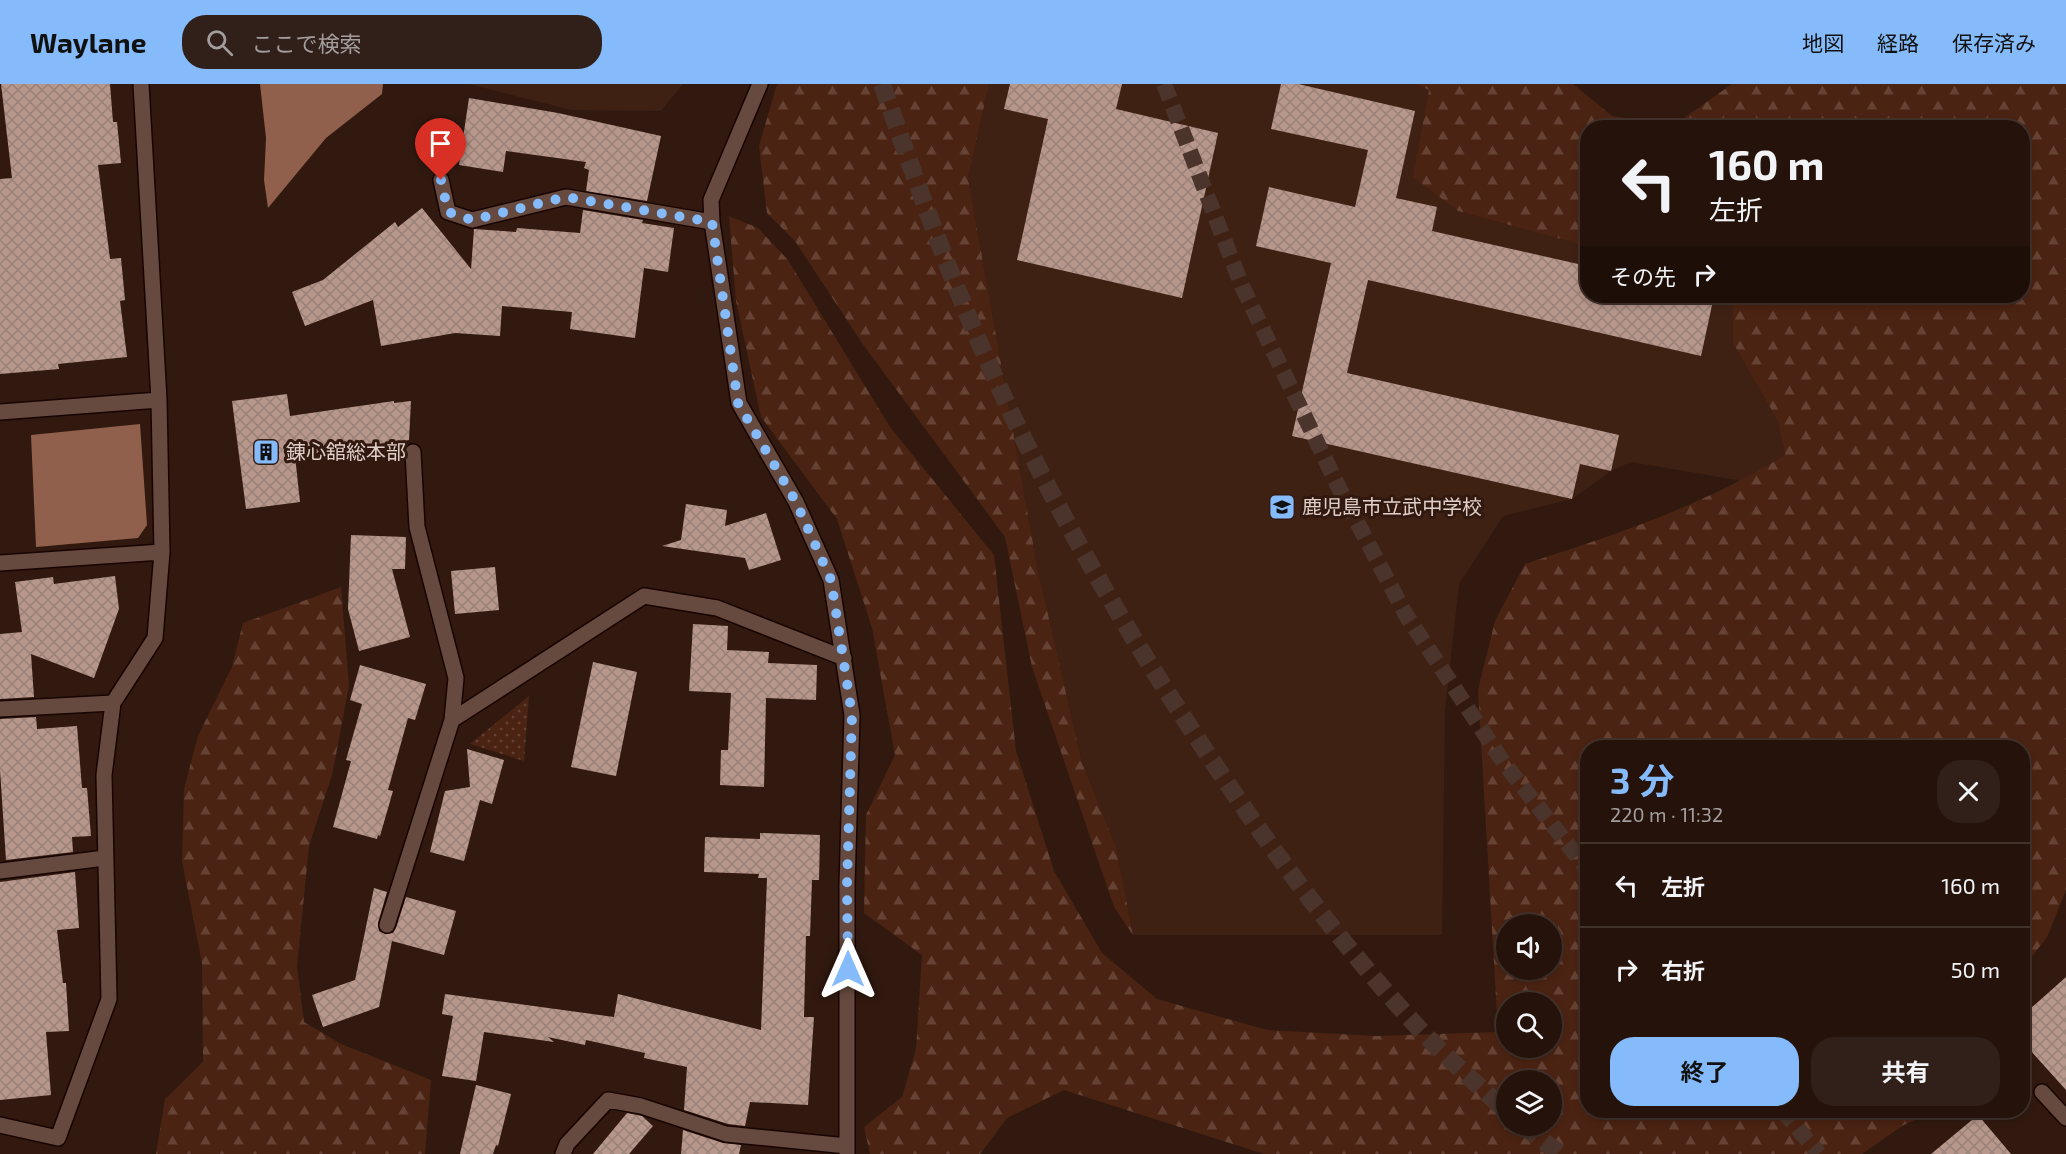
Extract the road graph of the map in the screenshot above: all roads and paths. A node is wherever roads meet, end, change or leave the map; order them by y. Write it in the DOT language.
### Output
graph roads {
  1 [pos="141,84"];
  2 [pos="760,84"];
  3 [pos="441,180"];
  4 [pos="712,222"];
  5 [pos="159,400"];
  6 [pos="0,412"];
  7 [pos="412,452"];
  8 [pos="162,552"];
  9 [pos="0,563"];
  10 [pos="844,658"];
  11 [pos="113,703"];
  12 [pos="0,709"];
  13 [pos="452,720"];
  14 [pos="105,858"];
  15 [pos="0,872"];
  16 [pos="387,925"];
  17 [pos="2042,1092"];
  18 [pos="2066,1118"];
  19 [pos="0,1125"];
  20 [pos="847,1150"];
  21 [pos="563,1154"];
  1 -- 5 [label="street"];
  2 -- 4 [label="street"];
  3 -- 4 [label="street"];
  4 -- 10 [label="street"];
  5 -- 6 [label="street"];
  5 -- 8 [label="street"];
  7 -- 13 [label="street"];
  8 -- 9 [label="street"];
  8 -- 11 [label="street"];
  10 -- 13 [label="street"];
  10 -- 20 [label="street"];
  11 -- 12 [label="street"];
  11 -- 14 [label="street"];
  13 -- 16 [label="street"];
  14 -- 15 [label="street"];
  14 -- 19 [label="street"];
  17 -- 18 [label="street"];
  20 -- 21 [label="street"];
}
